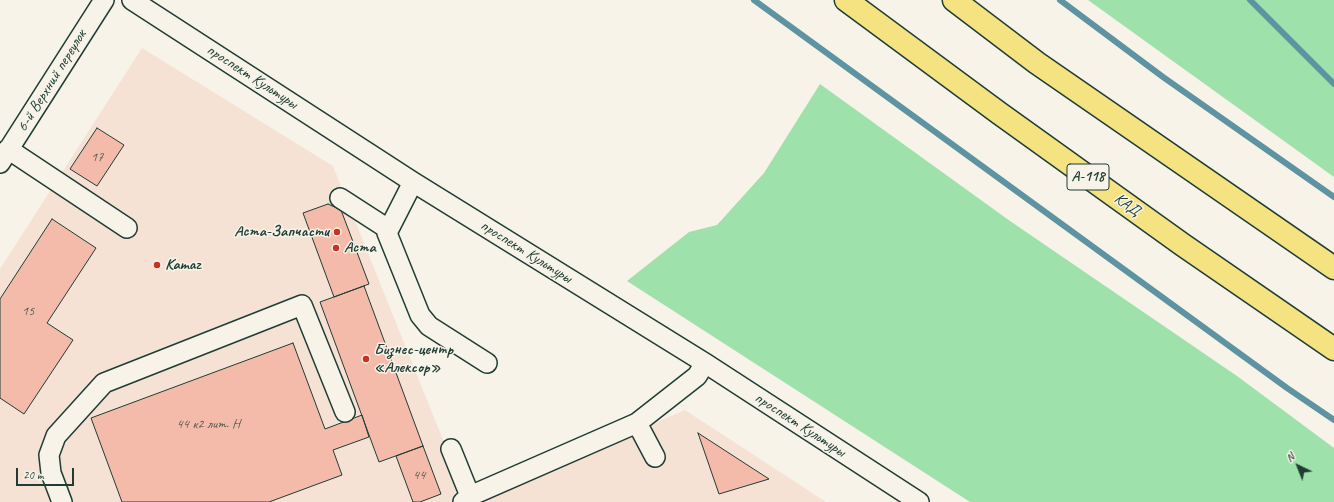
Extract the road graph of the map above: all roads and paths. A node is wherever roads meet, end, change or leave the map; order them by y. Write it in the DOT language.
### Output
graph roads {
  1 [pos="104,0"];
  2 [pos="132,0"];
  3 [pos="846,0"];
  4 [pos="954,0"];
  5 [pos="4,156"];
  6 [pos="413,182"];
  7 [pos="340,198"];
  8 [pos="127,228"];
  9 [pos="388,230"];
  10 [pos="1334,268"];
  11 [pos="1334,349"];
  12 [pos="488,363"];
  13 [pos="705,363"];
  14 [pos="345,412"];
  15 [pos="637,423"];
  16 [pos="451,449"];
  17 [pos="655,457"];
  18 [pos="466,499"];
  19 [pos="62,502"];
  20 [pos="920,502"];
  1 -- 5 [label="street, 6-й Верхний переулок"];
  2 -- 6 [label="street, проспект Культуры"];
  3 -- 11 [label="highway, КАД / А-118"];
  4 -- 10 [label="highway"];
  5 -- 8 [label="street"];
  6 -- 9 [label="street"];
  6 -- 13 [label="street, проспект Культуры"];
  7 -- 9 [label="street"];
  9 -- 12 [label="street"];
  13 -- 15 [label="street"];
  13 -- 20 [label="street, проспект Культуры"];
  14 -- 19 [label="street"];
  15 -- 17 [label="street"];
  15 -- 18 [label="street"];
  16 -- 18 [label="street"];
}
